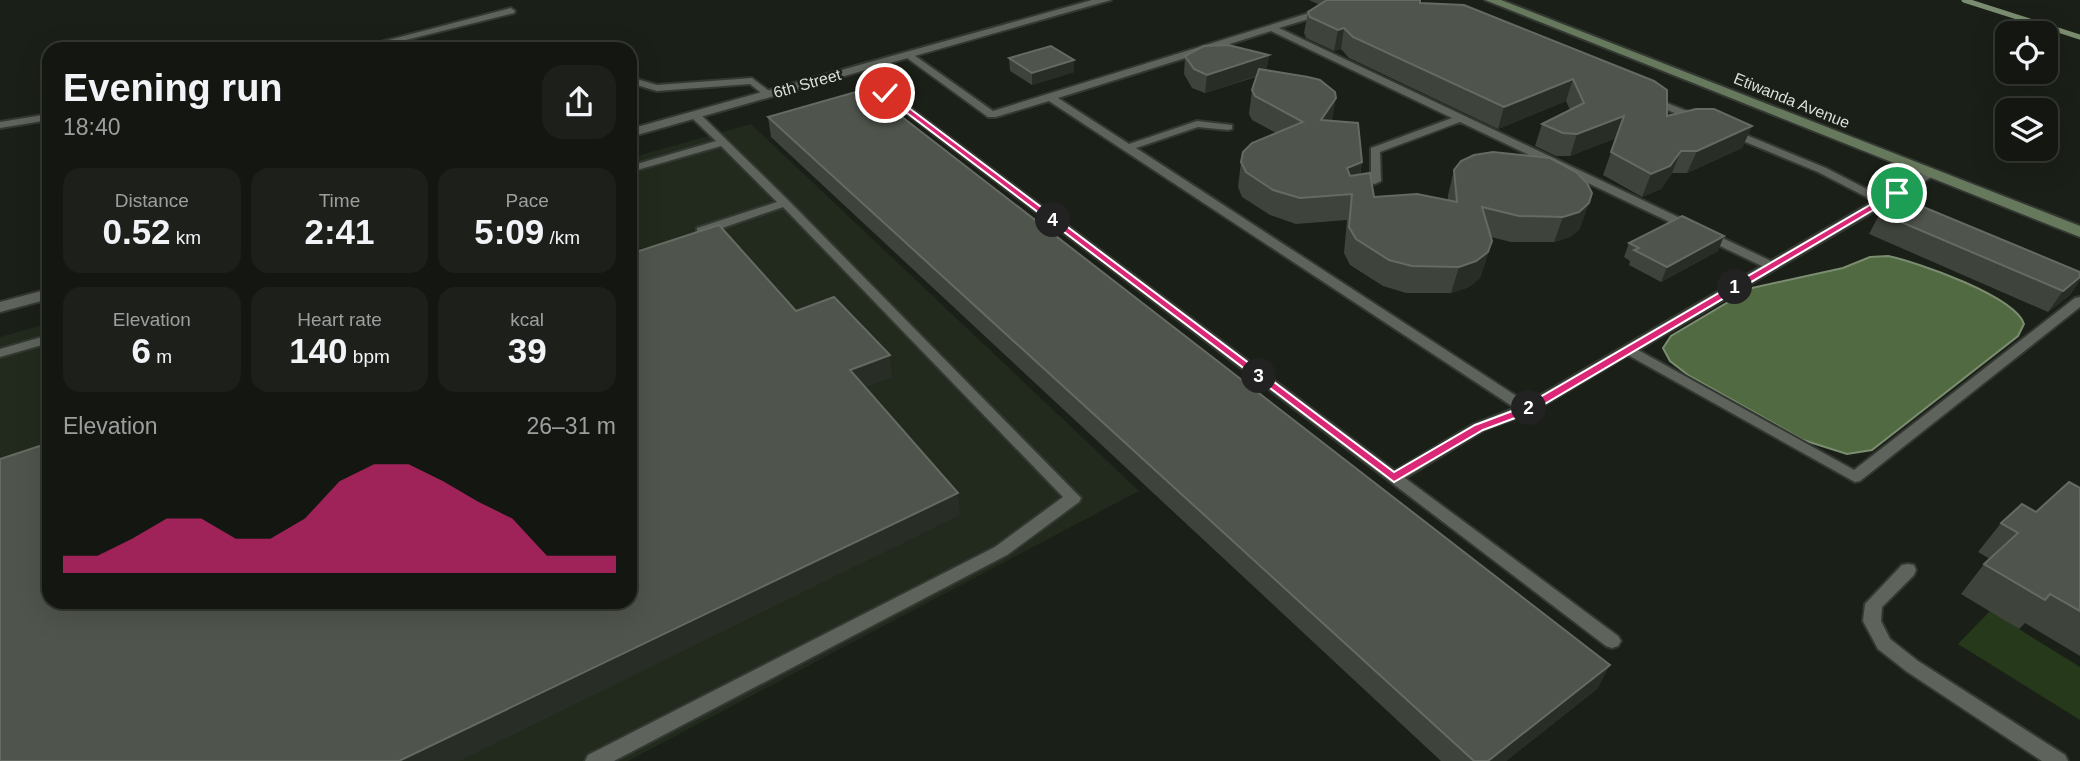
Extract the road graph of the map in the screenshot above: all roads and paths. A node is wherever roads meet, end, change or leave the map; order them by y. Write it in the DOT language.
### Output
graph roads {
  1 [pos="1105,0"];
  2 [pos="1491,0"];
  3 [pos="1336,8"];
  4 [pos="511,11"];
  5 [pos="1272,28"];
  6 [pos="387,42"];
  7 [pos="908,55"];
  8 [pos="637,82"];
  9 [pos="885,93"];
  10 [pos="768,94"];
  11 [pos="1642,95"];
  12 [pos="1050,97"];
  13 [pos="695,115"];
  14 [pos="42,118"];
  15 [pos="1460,118"];
  16 [pos="1706,122"];
  17 [pos="0,125"];
  18 [pos="1228,127"];
  19 [pos="1719,127"];
  20 [pos="637,131"];
  21 [pos="723,142"];
  22 [pos="1127,148"];
  23 [pos="637,167"];
  24 [pos="1931,173"];
  25 [pos="1375,181"];
  26 [pos="1882,201"];
  27 [pos="785,203"];
  28 [pos="1894,207"];
  29 [pos="2080,232"];
  30 [pos="682,238"];
  31 [pos="1771,266"];
  32 [pos="42,296"];
  33 [pos="2080,301"];
  34 [pos="0,307"];
  35 [pos="42,341"];
  36 [pos="1629,350"];
  37 [pos="0,353"];
  38 [pos="1527,409"];
  39 [pos="1394,478"];
  40 [pos="1908,570"];
  41 [pos="1612,640"];
  42 [pos="595,761"];
  43 [pos="2058,761"];
  1 -- 7 [label="street, 6th Street"];
  2 -- 24 [label="main road, Etiwanda Avenue"];
  3 -- 5 [label="lane"];
  4 -- 6 [label="lane"];
  5 -- 12 [label="lane"];
  5 -- 15 [label="lane"];
  7 -- 10 [label="street, 6th Street"];
  7 -- 12 [label="lane"];
  8 -- 10 [label="lane"];
  9 -- 39 [label="lane"];
  10 -- 13 [label="street, 6th Street"];
  11 -- 16 [label="lane"];
  12 -- 22 [label="lane"];
  13 -- 20 [label="street, 6th Street"];
  13 -- 21 [label="lane"];
  14 -- 17 [label="lane"];
  15 -- 25 [label="lane"];
  15 -- 31 [label="lane"];
  18 -- 22 [label="lane"];
  19 -- 26 [label="lane"];
  21 -- 23 [label="lane"];
  21 -- 27 [label="lane"];
  22 -- 38 [label="lane"];
  24 -- 26 [label="lane"];
  24 -- 29 [label="main road, Etiwanda Avenue"];
  26 -- 28 [label="lane"];
  26 -- 31 [label="lane"];
  27 -- 30 [label="lane"];
  27 -- 42 [label="lane"];
  31 -- 36 [label="lane"];
  32 -- 34 [label="street"];
  33 -- 36 [label="lane"];
  35 -- 37 [label="lane"];
  36 -- 38 [label="lane"];
  38 -- 39 [label="lane"];
  39 -- 41 [label="lane"];
  40 -- 43 [label="lane"];
}
